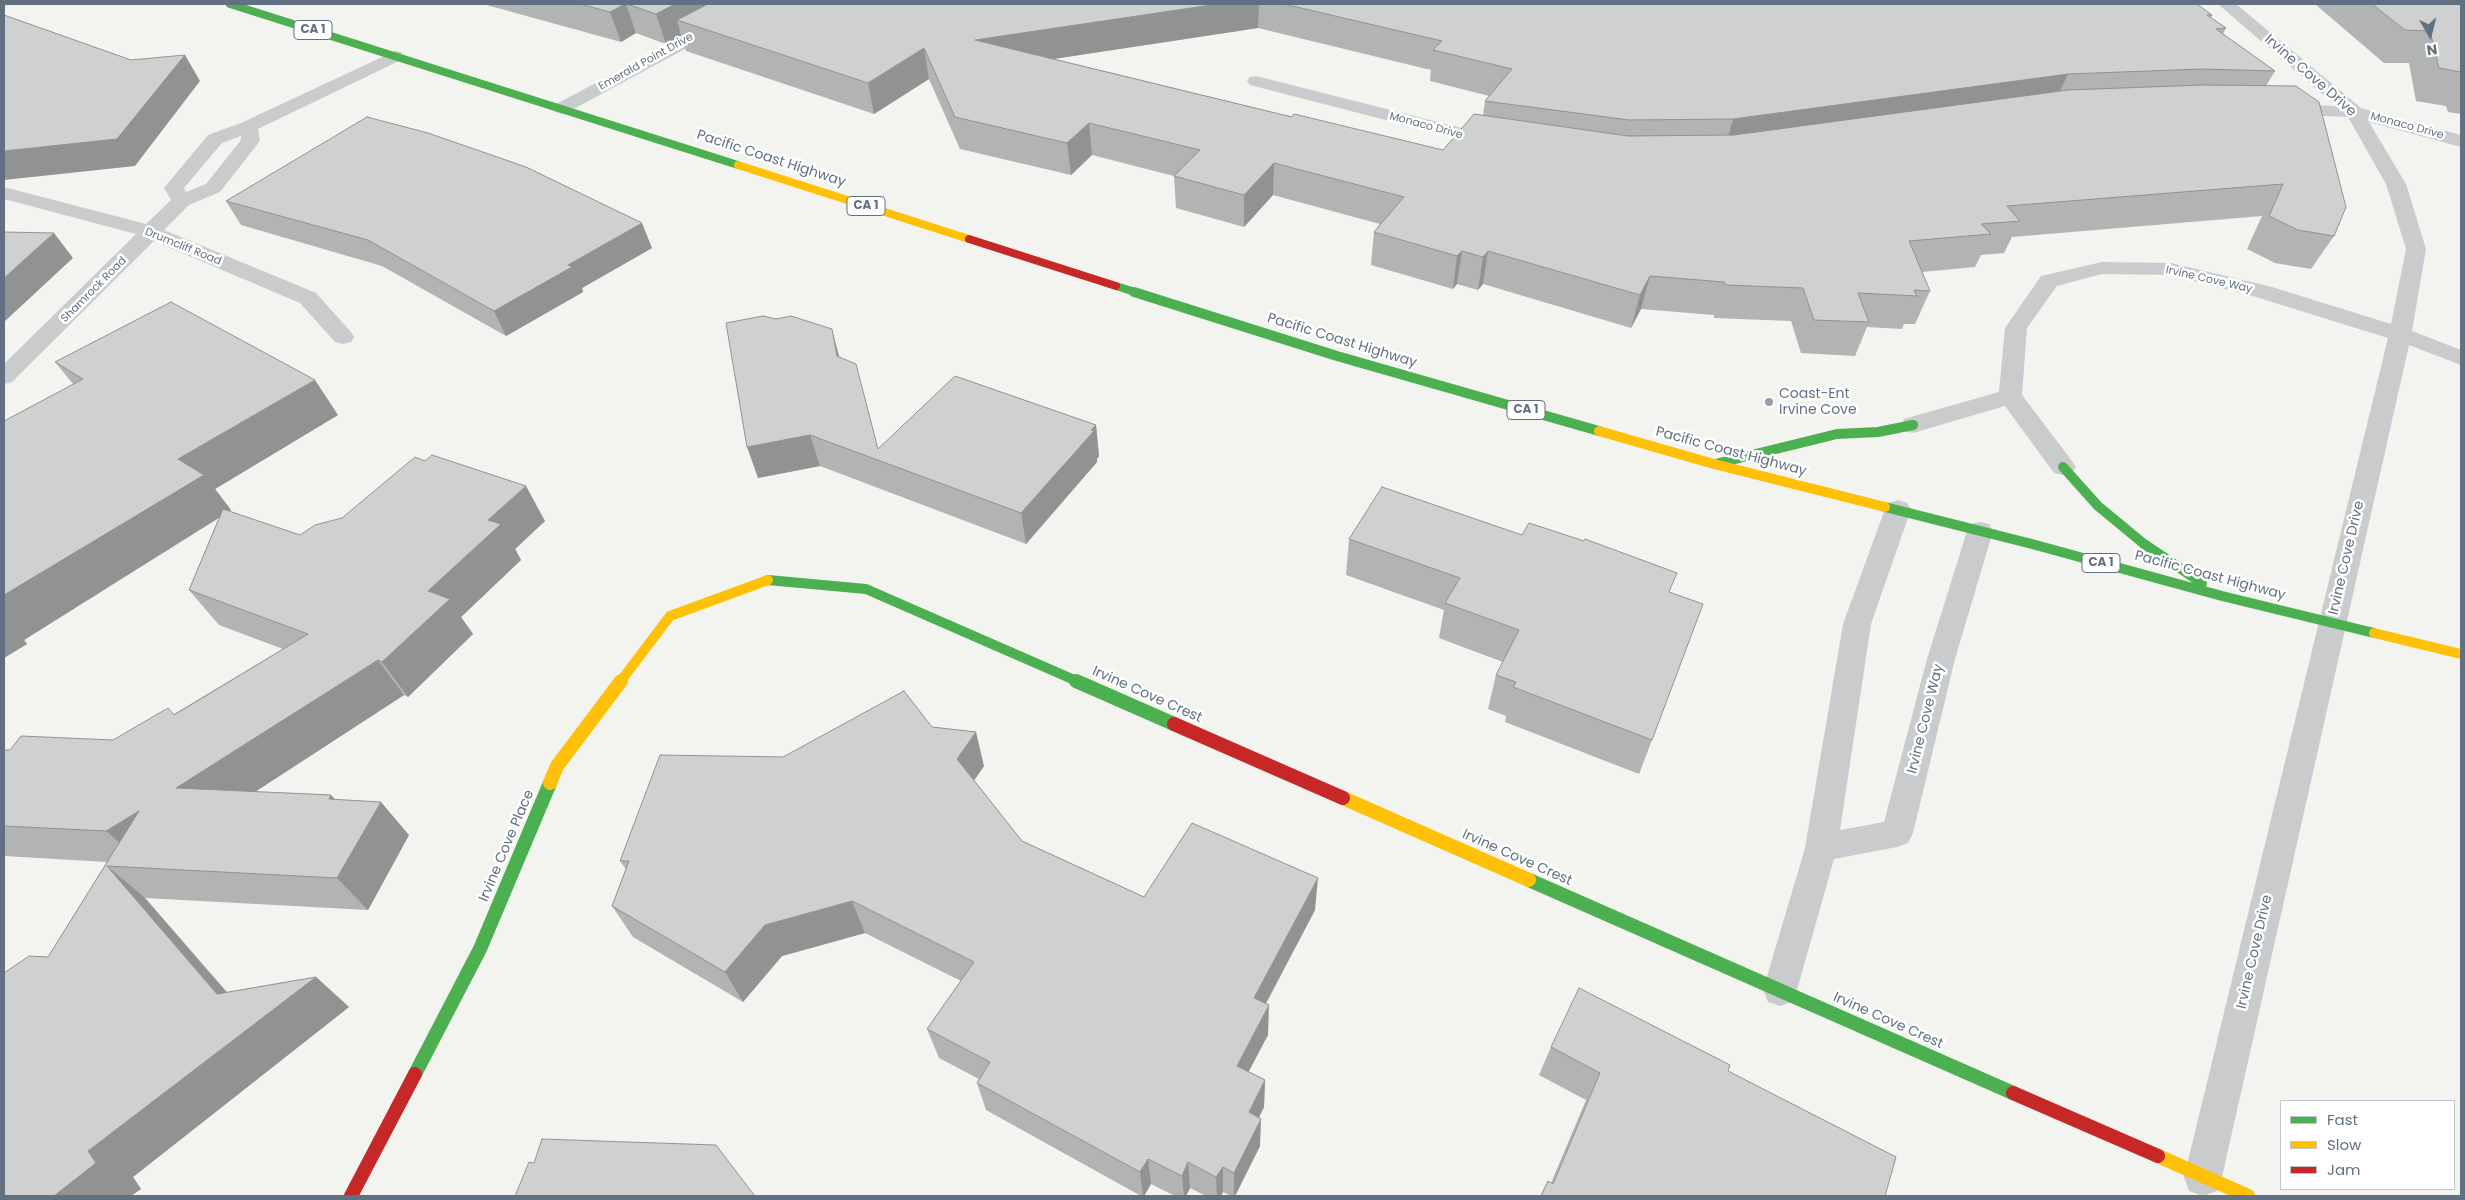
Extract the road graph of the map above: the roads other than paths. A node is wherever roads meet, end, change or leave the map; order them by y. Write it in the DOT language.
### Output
graph roads {
  1 [pos="230,4"];
  2 [pos="757,4"];
  3 [pos="2226,4"];
  4 [pos="395,56"];
  5 [pos="1256,81"];
  6 [pos="562,108"];
  7 [pos="2269,110"];
  8 [pos="2354,112"];
  9 [pos="248,127"];
  10 [pos="2461,141"];
  11 [pos="1512,145"];
  12 [pos="4,193"];
  13 [pos="182,201"];
  14 [pos="151,232"];
  15 [pos="2400,334"];
  16 [pos="342,337"];
  17 [pos="2461,358"];
  18 [pos="4,377"];
  19 [pos="2010,396"];
  20 [pos="1913,425"];
  21 [pos="1714,464"];
  22 [pos="2063,467"];
  23 [pos="1898,509"];
  24 [pos="1980,531"];
  25 [pos="766,580"];
  26 [pos="2222,596"];
  27 [pos="2461,654"];
  28 [pos="1821,848"];
  29 [pos="1780,990"];
  30 [pos="2203,1177"];
  31 [pos="351,1196"];
  32 [pos="2248,1196"];
  1 -- 4 [label="main road, Pacific Coast Highway / CA 1"];
  2 -- 6 [label="street, Emerald Point Drive"];
  3 -- 8 [label="street, Irvine Cove Drive"];
  4 -- 6 [label="main road, Pacific Coast Highway / CA 1"];
  4 -- 9 [label="street"];
  5 -- 11 [label="street, Monaco Drive"];
  6 -- 21 [label="main road, Pacific Coast Highway / CA 1"];
  7 -- 8 [label="street, Monaco Drive"];
  8 -- 10 [label="street, Monaco Drive"];
  8 -- 15 [label="street, Irvine Cove Drive"];
  9 -- 13 [label="street, Shamrock Road"];
  9 -- 13 [label="street"];
  12 -- 14 [label="street, Drumcliff Road"];
  13 -- 14 [label="street, Shamrock Road"];
  14 -- 16 [label="street, Drumcliff Road"];
  14 -- 18 [label="street, Shamrock Road"];
  15 -- 17 [label="street, Irvine Cove Way"];
  15 -- 19 [label="street, Irvine Cove Way"];
  15 -- 30 [label="street, Irvine Cove Drive"];
  19 -- 20 [label="street, CA 1"];
  19 -- 22 [label="street, CA 1"];
  20 -- 21 [label="main road, CA 1"];
  21 -- 23 [label="main road, Pacific Coast Highway / CA 1"];
  22 -- 26 [label="main road, CA 1"];
  23 -- 24 [label="main road, Pacific Coast Highway / CA 1"];
  23 -- 28 [label="street"];
  24 -- 26 [label="main road, Pacific Coast Highway / CA 1"];
  24 -- 28 [label="street, Irvine Cove Way"];
  25 -- 29 [label="main road, Irvine Cove Crest"];
  25 -- 31 [label="main road, Irvine Cove Place"];
  26 -- 27 [label="main road, Pacific Coast Highway / CA 1"];
  28 -- 29 [label="street"];
  29 -- 30 [label="main road, Irvine Cove Crest"];
  30 -- 32 [label="main road, Irvine Cove Crest"];
}
